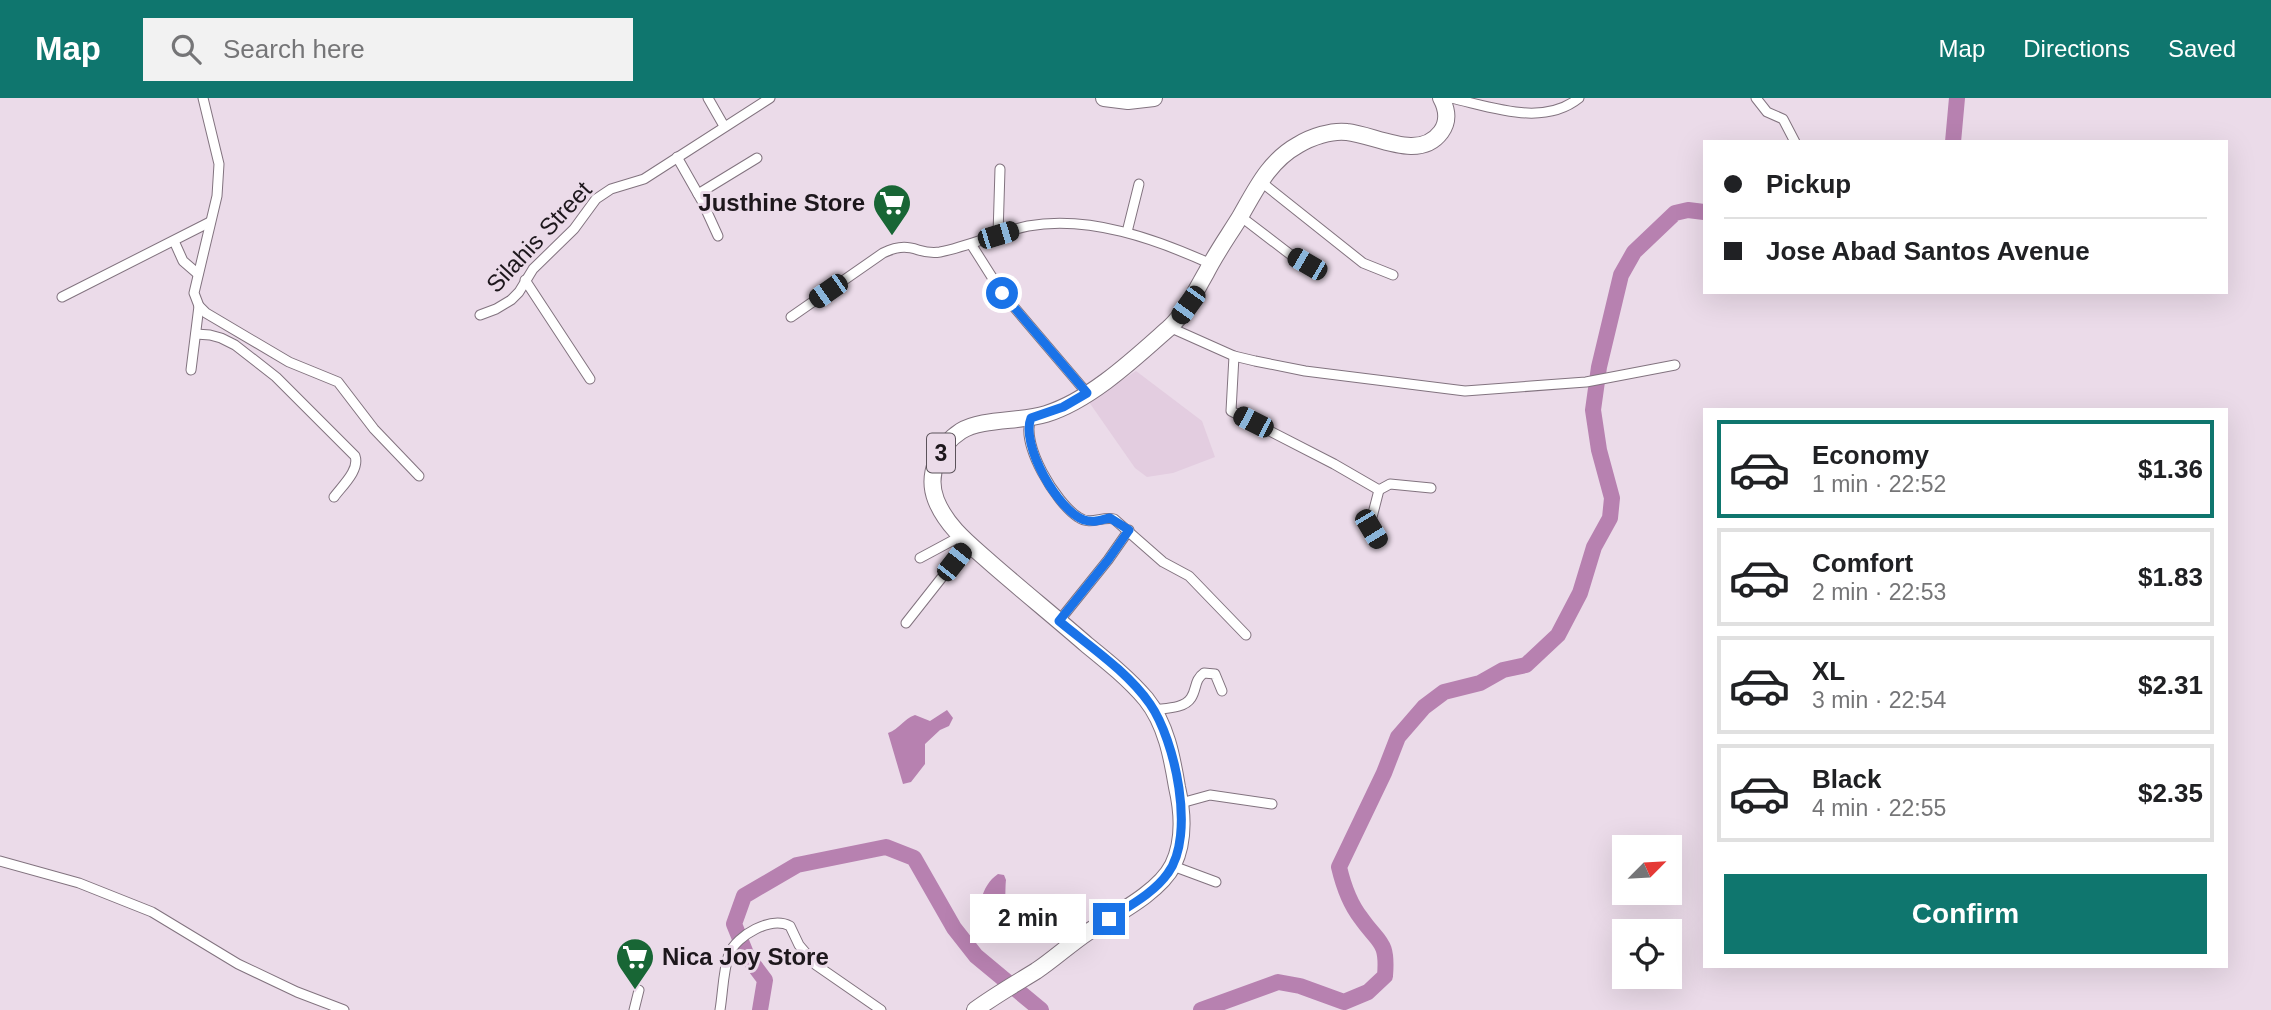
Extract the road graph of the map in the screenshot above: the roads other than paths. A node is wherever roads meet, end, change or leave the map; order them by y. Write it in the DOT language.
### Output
graph roads {
  1 [pos="202,98"];
  2 [pos="708,98"];
  3 [pos="770,98"];
  4 [pos="1104,98"];
  5 [pos="1154,98"];
  6 [pos="1579,98"];
  7 [pos="1756,98"];
  8 [pos="1442,99"];
  9 [pos="724,127"];
  10 [pos="1794,140"];
  11 [pos="677,157"];
  12 [pos="757,158"];
  13 [pos="1000,169"];
  14 [pos="1260,181"];
  15 [pos="1139,184"];
  16 [pos="698,194"];
  17 [pos="1240,216"];
  18 [pos="210,222"];
  19 [pos="1127,232"];
  20 [pos="998,235"];
  21 [pos="718,236"];
  22 [pos="174,241"];
  23 [pos="971,244"];
  24 [pos="1210,264"];
  25 [pos="1320,270"];
  26 [pos="198,274"];
  27 [pos="1393,275"];
  28 [pos="525,280"];
  29 [pos="62,298"];
  30 [pos="199,306"];
  31 [pos="480,315"];
  32 [pos="791,317"];
  33 [pos="1169,327"];
  34 [pos="196,334"];
  35 [pos="1234,356"];
  36 [pos="1675,365"];
  37 [pos="191,370"];
  38 [pos="590,379"];
  39 [pos="1087,393"];
  40 [pos="1031,418"];
  41 [pos="419,476"];
  42 [pos="1431,488"];
  43 [pos="1379,490"];
  44 [pos="334,497"];
  45 [pos="1129,530"];
  46 [pos="965,539"];
  47 [pos="1378,542"];
  48 [pos="920,558"];
  49 [pos="1059,621"];
  50 [pos="906,623"];
  51 [pos="1245,635"];
  52 [pos="1222,691"];
  53 [pos="1153,710"];
  54 [pos="1181,803"];
  55 [pos="1272,804"];
  56 [pos="0,861"];
  57 [pos="1173,866"];
  58 [pos="1216,882"];
  59 [pos="639,990"];
  60 [pos="976,1009"];
  61 [pos="344,1010"];
  62 [pos="634,1010"];
  63 [pos="720,1010"];
  64 [pos="881,1010"];
  1 -- 18 [label="street"];
  2 -- 9 [label="street"];
  3 -- 9 [label="street, Silahis Street"];
  4 -- 5 [label="highway"];
  6 -- 8 [label="street"];
  7 -- 10 [label="street"];
  8 -- 14 [label="highway, 3"];
  9 -- 11 [label="street, Silahis Street"];
  11 -- 16 [label="street"];
  11 -- 28 [label="street, Silahis Street"];
  12 -- 16 [label="street"];
  13 -- 20 [label="street"];
  14 -- 17 [label="highway, 3"];
  14 -- 27 [label="street"];
  15 -- 19 [label="street"];
  16 -- 21 [label="street"];
  17 -- 24 [label="highway, 3"];
  17 -- 25 [label="street"];
  18 -- 22 [label="street"];
  18 -- 26 [label="street"];
  19 -- 20 [label="street"];
  19 -- 24 [label="street"];
  20 -- 23 [label="street"];
  22 -- 26 [label="street"];
  22 -- 29 [label="street"];
  23 -- 32 [label="street"];
  23 -- 39 [label="street"];
  24 -- 33 [label="highway, 3"];
  26 -- 30 [label="street"];
  28 -- 31 [label="street, Silahis Street"];
  28 -- 38 [label="street"];
  30 -- 34 [label="street"];
  30 -- 41 [label="street"];
  33 -- 35 [label="street"];
  33 -- 39 [label="highway, 3"];
  34 -- 37 [label="street"];
  34 -- 44 [label="street"];
  35 -- 36 [label="street"];
  35 -- 43 [label="street"];
  39 -- 40 [label="highway, 3"];
  40 -- 45 [label="street"];
  40 -- 46 [label="highway, 3"];
  42 -- 43 [label="street"];
  43 -- 47 [label="street"];
  45 -- 49 [label="street"];
  45 -- 51 [label="street"];
  46 -- 48 [label="street"];
  46 -- 49 [label="highway, 3"];
  46 -- 50 [label="street"];
  49 -- 53 [label="highway, 3"];
  52 -- 53 [label="street"];
  53 -- 54 [label="highway, 3"];
  54 -- 55 [label="street"];
  54 -- 57 [label="highway, 3"];
  56 -- 61 [label="street"];
  57 -- 58 [label="street"];
  57 -- 60 [label="highway"];
  59 -- 62 [label="street"];
  63 -- 64 [label="street"];
}
